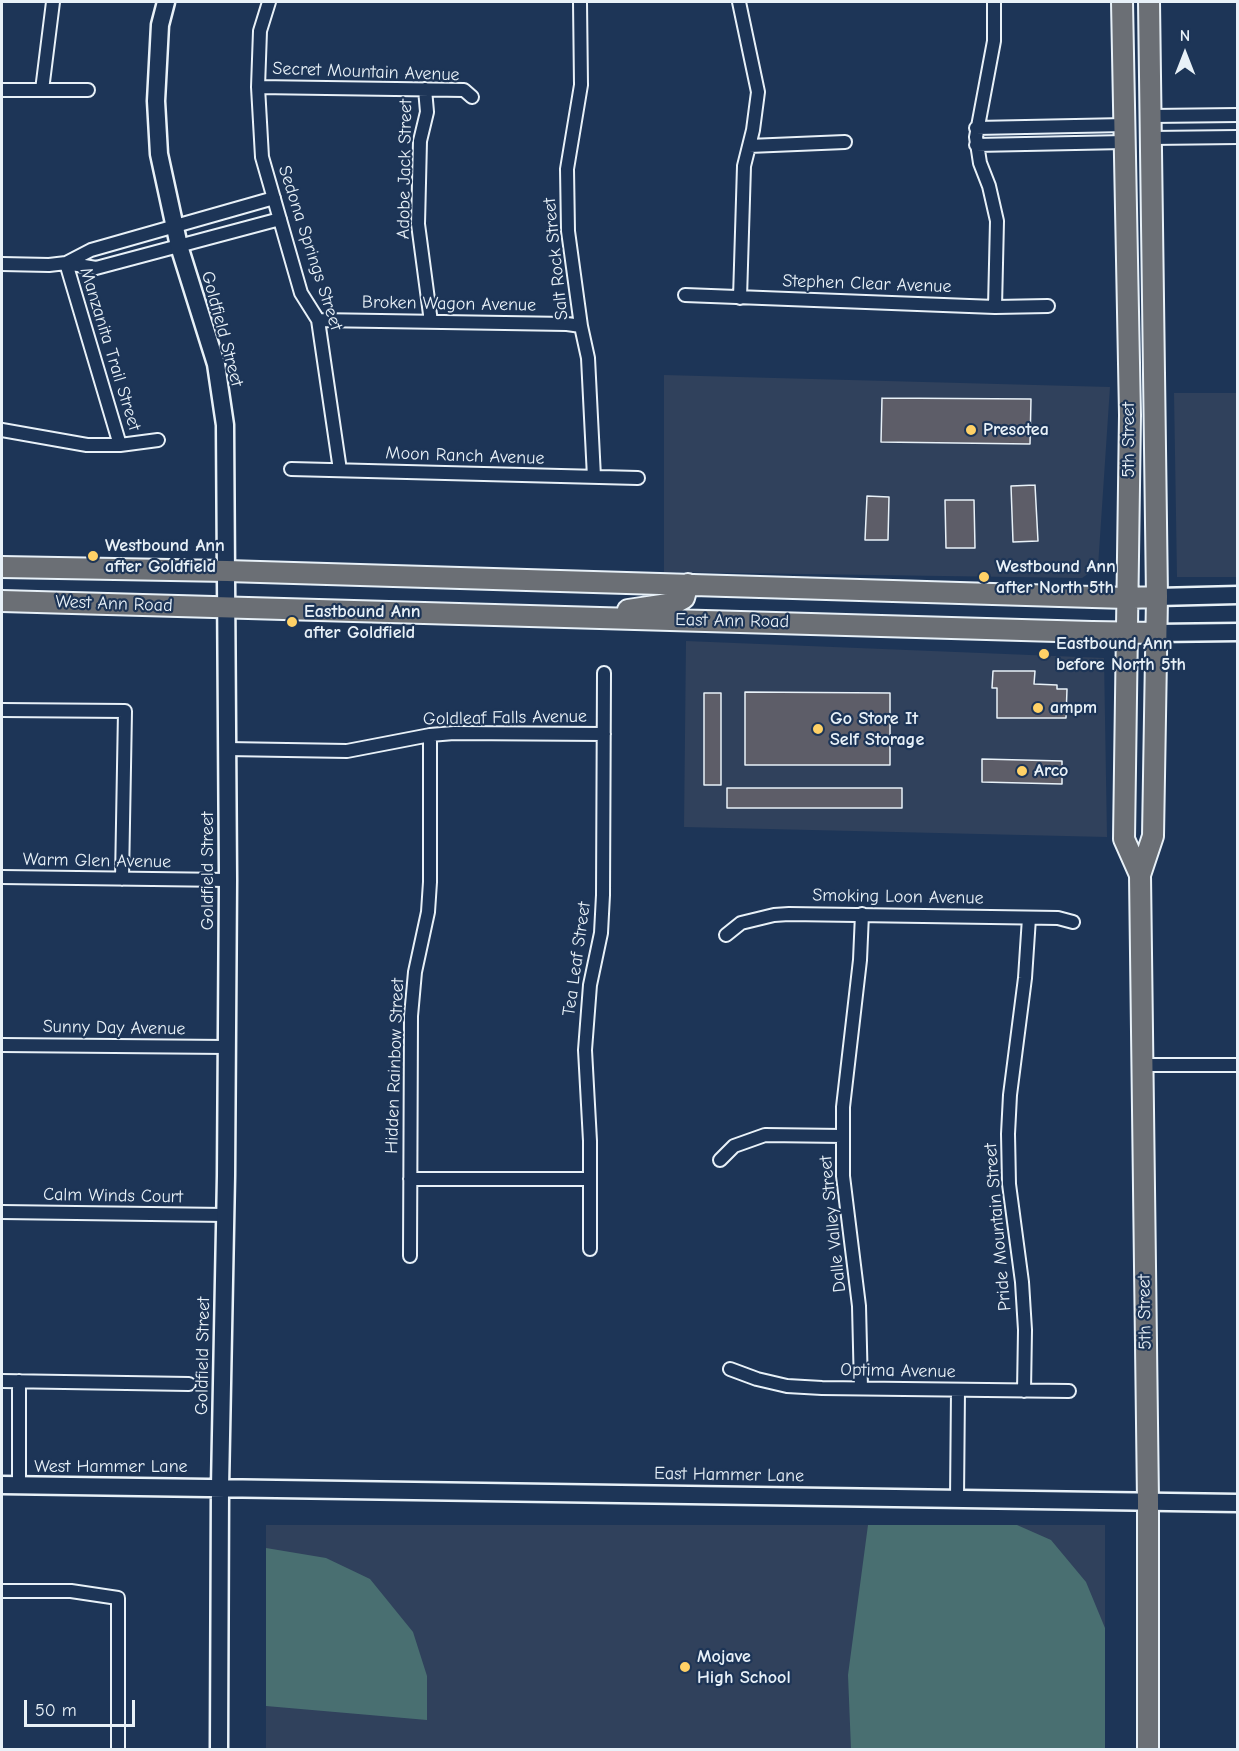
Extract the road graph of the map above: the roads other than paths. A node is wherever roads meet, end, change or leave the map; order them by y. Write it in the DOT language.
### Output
graph roads {
  1 [pos="53,2"];
  2 [pos="166,2"];
  3 [pos="269,2"];
  4 [pos="580,2"];
  5 [pos="739,2"];
  6 [pos="994,2"];
  7 [pos="1122,2"];
  8 [pos="1149,2"];
  9 [pos="1123,43"];
  10 [pos="258,87"];
  11 [pos="425,89"];
  12 [pos="2,90"];
  13 [pos="42,90"];
  14 [pos="88,90"];
  15 [pos="472,97"];
  16 [pos="1238,115"];
  17 [pos="1151,116"];
  18 [pos="976,128"];
  19 [pos="1125,133"];
  20 [pos="1238,137"];
  21 [pos="1151,138"];
  22 [pos="845,142"];
  23 [pos="976,145"];
  24 [pos="749,146"];
  25 [pos="274,198"];
  26 [pos="280,219"];
  27 [pos="174,225"];
  28 [pos="1152,228"];
  29 [pos="179,246"];
  30 [pos="66,263"];
  31 [pos="2,264"];
  32 [pos="685,295"];
  33 [pos="740,298"];
  34 [pos="995,306"];
  35 [pos="1048,306"];
  36 [pos="318,320"];
  37 [pos="431,322"];
  38 [pos="580,326"];
  39 [pos="2,430"];
  40 [pos="158,440"];
  41 [pos="120,445"];
  42 [pos="291,469"];
  43 [pos="340,470"];
  44 [pos="594,477"];
  45 [pos="638,478"];
  46 [pos="2,567"];
  47 [pos="227,572"];
  48 [pos="688,584"];
  49 [pos="1238,596"];
  50 [pos="1157,597"];
  51 [pos="1126,598"];
  52 [pos="2,601"];
  53 [pos="227,608"];
  54 [pos="587,618"];
  55 [pos="1238,632"];
  56 [pos="1126,633"];
  57 [pos="1156,633"];
  58 [pos="604,673"];
  59 [pos="2,710"];
  60 [pos="604,734"];
  61 [pos="430,735"];
  62 [pos="227,750"];
  63 [pos="1140,875"];
  64 [pos="2,878"];
  65 [pos="122,879"];
  66 [pos="228,880"];
  67 [pos="862,914"];
  68 [pos="1029,918"];
  69 [pos="1073,922"];
  70 [pos="726,935"];
  71 [pos="2,1045"];
  72 [pos="226,1047"];
  73 [pos="1142,1065"];
  74 [pos="1238,1065"];
  75 [pos="843,1136"];
  76 [pos="720,1160"];
  77 [pos="410,1179"];
  78 [pos="590,1179"];
  79 [pos="2,1212"];
  80 [pos="225,1215"];
  81 [pos="590,1249"];
  82 [pos="410,1256"];
  83 [pos="730,1369"];
  84 [pos="2,1381"];
  85 [pos="19,1381"];
  86 [pos="189,1384"];
  87 [pos="861,1388"];
  88 [pos="958,1390"];
  89 [pos="1024,1391"];
  90 [pos="1069,1391"];
  91 [pos="2,1485"];
  92 [pos="19,1486"];
  93 [pos="220,1487"];
  94 [pos="957,1498"];
  95 [pos="1148,1501"];
  96 [pos="1238,1503"];
  97 [pos="2,1591"];
  98 [pos="118,1749"];
  99 [pos="219,1749"];
  100 [pos="1148,1749"];
  1 -- 13 [label="street"];
  2 -- 27 [label="street, Goldfield Street"];
  3 -- 10 [label="street, Sedona Springs Street"];
  4 -- 38 [label="street, Salt Rock Street"];
  5 -- 24 [label="street"];
  6 -- 18 [label="street"];
  7 -- 9 [label="main road, 5th Street"];
  8 -- 17 [label="main road, 5th Street"];
  9 -- 19 [label="main road, 5th Street"];
  9 -- 21 [label="main road"];
  10 -- 11 [label="street, Secret Mountain Avenue"];
  10 -- 25 [label="street, Sedona Springs Street"];
  11 -- 15 [label="street, Secret Mountain Avenue"];
  11 -- 37 [label="street, Adobe Jack Street"];
  12 -- 13 [label="street"];
  13 -- 14 [label="street"];
  16 -- 17 [label="street"];
  17 -- 21 [label="main road, 5th Street"];
  18 -- 19 [label="street"];
  18 -- 23 [label="street"];
  19 -- 23 [label="street"];
  19 -- 28 [label="main road"];
  19 -- 51 [label="main road, 5th Street"];
  20 -- 21 [label="street"];
  21 -- 28 [label="main road, 5th Street"];
  22 -- 24 [label="street"];
  23 -- 34 [label="street"];
  24 -- 33 [label="street"];
  25 -- 26 [label="street, Sedona Springs Street"];
  25 -- 27 [label="street"];
  26 -- 29 [label="street"];
  26 -- 36 [label="street, Sedona Springs Street"];
  27 -- 29 [label="street, Goldfield Street"];
  27 -- 30 [label="street"];
  28 -- 50 [label="main road, 5th Street"];
  29 -- 30 [label="street"];
  29 -- 47 [label="street, Goldfield Street"];
  30 -- 31 [label="street"];
  30 -- 41 [label="street, Manzanita Trail Street"];
  32 -- 33 [label="street, Stephen Clear Avenue"];
  33 -- 34 [label="street, Stephen Clear Avenue"];
  34 -- 35 [label="street, Stephen Clear Avenue"];
  36 -- 37 [label="street, Broken Wagon Avenue"];
  36 -- 43 [label="street, Sedona Springs Street"];
  37 -- 38 [label="street, Broken Wagon Avenue"];
  38 -- 44 [label="street, Salt Rock Street"];
  39 -- 41 [label="street"];
  40 -- 41 [label="street"];
  42 -- 43 [label="street, Moon Ranch Avenue"];
  43 -- 44 [label="street, Moon Ranch Avenue"];
  44 -- 45 [label="street, Moon Ranch Avenue"];
  46 -- 47 [label="main road, West Ann Road"];
  47 -- 48 [label="main road, East Ann Road"];
  47 -- 53 [label="street, Goldfield Street"];
  48 -- 51 [label="main road, East Ann Road"];
  48 -- 54 [label="main road"];
  49 -- 50 [label="street, East Ann Road"];
  50 -- 51 [label="main road, East Ann Road"];
  50 -- 57 [label="main road, 5th Street"];
  51 -- 56 [label="main road, 5th Street"];
  52 -- 53 [label="main road, West Ann Road"];
  53 -- 54 [label="main road, East Ann Road"];
  53 -- 62 [label="street, Goldfield Street"];
  54 -- 56 [label="main road, East Ann Road"];
  55 -- 57 [label="street, East Ann Road"];
  56 -- 57 [label="main road, East Ann Road"];
  56 -- 63 [label="main road, 5th Street"];
  57 -- 63 [label="main road, 5th Street"];
  58 -- 60 [label="street, Tea Leaf Street"];
  59 -- 65 [label="street"];
  60 -- 61 [label="street, Goldleaf Falls Avenue"];
  60 -- 78 [label="street, Tea Leaf Street"];
  61 -- 62 [label="street, Goldleaf Falls Avenue"];
  61 -- 77 [label="street, Hidden Rainbow Street"];
  62 -- 66 [label="street, Goldfield Street"];
  63 -- 73 [label="main road, 5th Street"];
  64 -- 65 [label="street, Warm Glen Avenue"];
  65 -- 66 [label="street, Warm Glen Avenue"];
  66 -- 72 [label="street, Goldfield Street"];
  67 -- 68 [label="street, Smoking Loon Avenue"];
  67 -- 70 [label="street, Smoking Loon Avenue"];
  67 -- 75 [label="street, Dalle Valley Street"];
  68 -- 69 [label="street, Smoking Loon Avenue"];
  68 -- 89 [label="street, Pride Mountain Street"];
  71 -- 72 [label="street, Sunny Day Avenue"];
  72 -- 80 [label="street, Goldfield Street"];
  73 -- 74 [label="street"];
  73 -- 95 [label="main road, 5th Street"];
  75 -- 76 [label="street"];
  75 -- 87 [label="street, Dalle Valley Street"];
  77 -- 78 [label="street"];
  77 -- 82 [label="street, Hidden Rainbow Street"];
  78 -- 81 [label="street, Tea Leaf Street"];
  79 -- 80 [label="street, Calm Winds Court"];
  80 -- 93 [label="street, Goldfield Street"];
  83 -- 87 [label="street, Optima Avenue"];
  84 -- 85 [label="street"];
  85 -- 86 [label="street"];
  85 -- 92 [label="street"];
  87 -- 88 [label="street, Optima Avenue"];
  88 -- 89 [label="street, Optima Avenue"];
  88 -- 94 [label="street"];
  89 -- 90 [label="street, Optima Avenue"];
  91 -- 92 [label="street, West Hammer Lane"];
  92 -- 93 [label="street, West Hammer Lane"];
  93 -- 94 [label="street, East Hammer Lane"];
  93 -- 99 [label="street, Goldfield Street"];
  94 -- 95 [label="street, East Hammer Lane"];
  95 -- 96 [label="street, East Hammer Lane"];
  95 -- 100 [label="main road, 5th Street"];
  97 -- 98 [label="street"];
}
